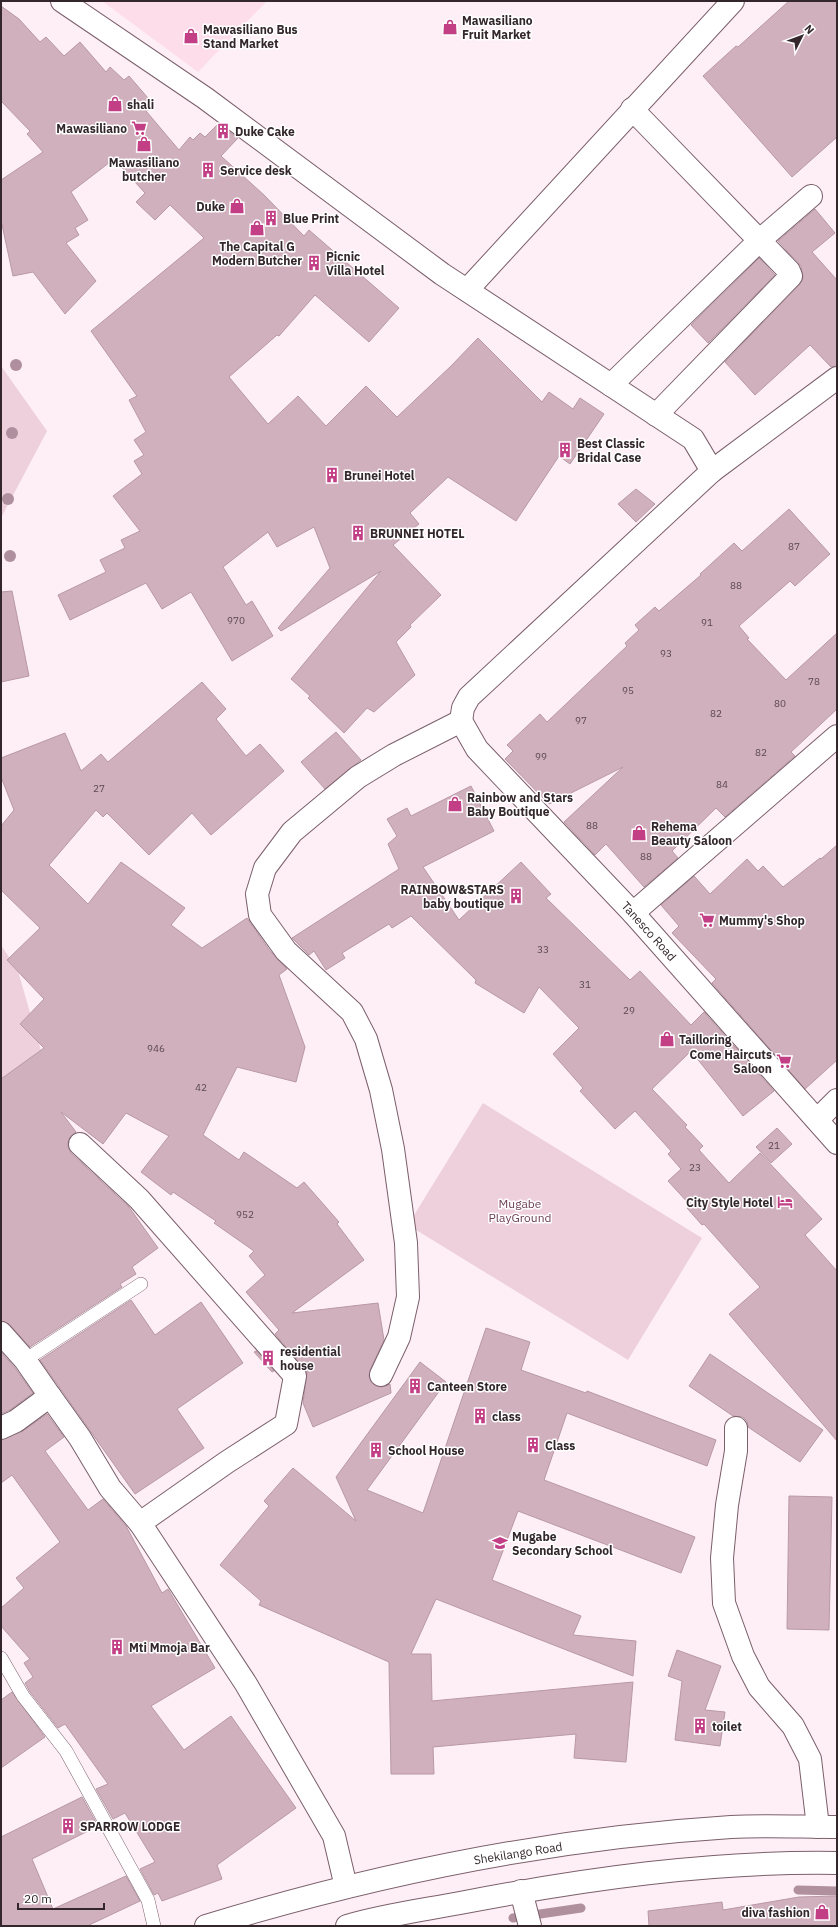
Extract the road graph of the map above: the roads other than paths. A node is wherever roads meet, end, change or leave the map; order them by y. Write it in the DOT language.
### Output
graph roads {
  1 [pos="62,1"];
  2 [pos="733,1"];
  3 [pos="632,109"];
  4 [pos="811,196"];
  5 [pos="760,240"];
  6 [pos="467,290"];
  7 [pos="837,378"];
  8 [pos="611,385"];
  9 [pos="656,415"];
  10 [pos="712,471"];
  11 [pos="461,721"];
  12 [pos="837,736"];
  13 [pos="633,913"];
  14 [pos="837,1100"];
  15 [pos="817,1120"];
  16 [pos="837,1143"];
  17 [pos="80,1144"];
  18 [pos="141,1284"];
  19 [pos="1,1333"];
  20 [pos="25,1360"];
  21 [pos="381,1376"];
  22 [pos="50,1396"];
  23 [pos="1,1428"];
  24 [pos="736,1428"];
  25 [pos="140,1523"];
  26 [pos="1,1658"];
  27 [pos="827,1827"];
  28 [pos="837,1863"];
  29 [pos="346,1887"];
  30 [pos="521,1891"];
  31 [pos="154,1926"];
  32 [pos="206,1926"];
  33 [pos="347,1926"];
  34 [pos="530,1926"];
  1 -- 6 [label="street"];
  2 -- 3 [label="street"];
  3 -- 5 [label="street"];
  3 -- 6 [label="street"];
  4 -- 5 [label="street"];
  5 -- 8 [label="street"];
  5 -- 9 [label="street"];
  6 -- 8 [label="street"];
  7 -- 10 [label="street"];
  8 -- 9 [label="street"];
  9 -- 10 [label="street"];
  10 -- 11 [label="street"];
  11 -- 13 [label="street, Tanesco Road"];
  11 -- 21 [label="street"];
  12 -- 13 [label="street"];
  13 -- 15 [label="street, Tanesco Road"];
  14 -- 15 [label="street"];
  15 -- 16 [label="street, Tanesco Road"];
  17 -- 25 [label="street"];
  18 -- 20 [label="lane"];
  19 -- 20 [label="street"];
  20 -- 22 [label="street"];
  22 -- 23 [label="street"];
  22 -- 25 [label="street"];
  24 -- 27 [label="street"];
  25 -- 29 [label="street"];
  26 -- 31 [label="lane"];
  27 -- 29 [label="street, Shekilango Road"];
  28 -- 30 [label="street"];
  29 -- 32 [label="street, Shekilango Road"];
  30 -- 33 [label="street"];
  30 -- 34 [label="street"];
}
